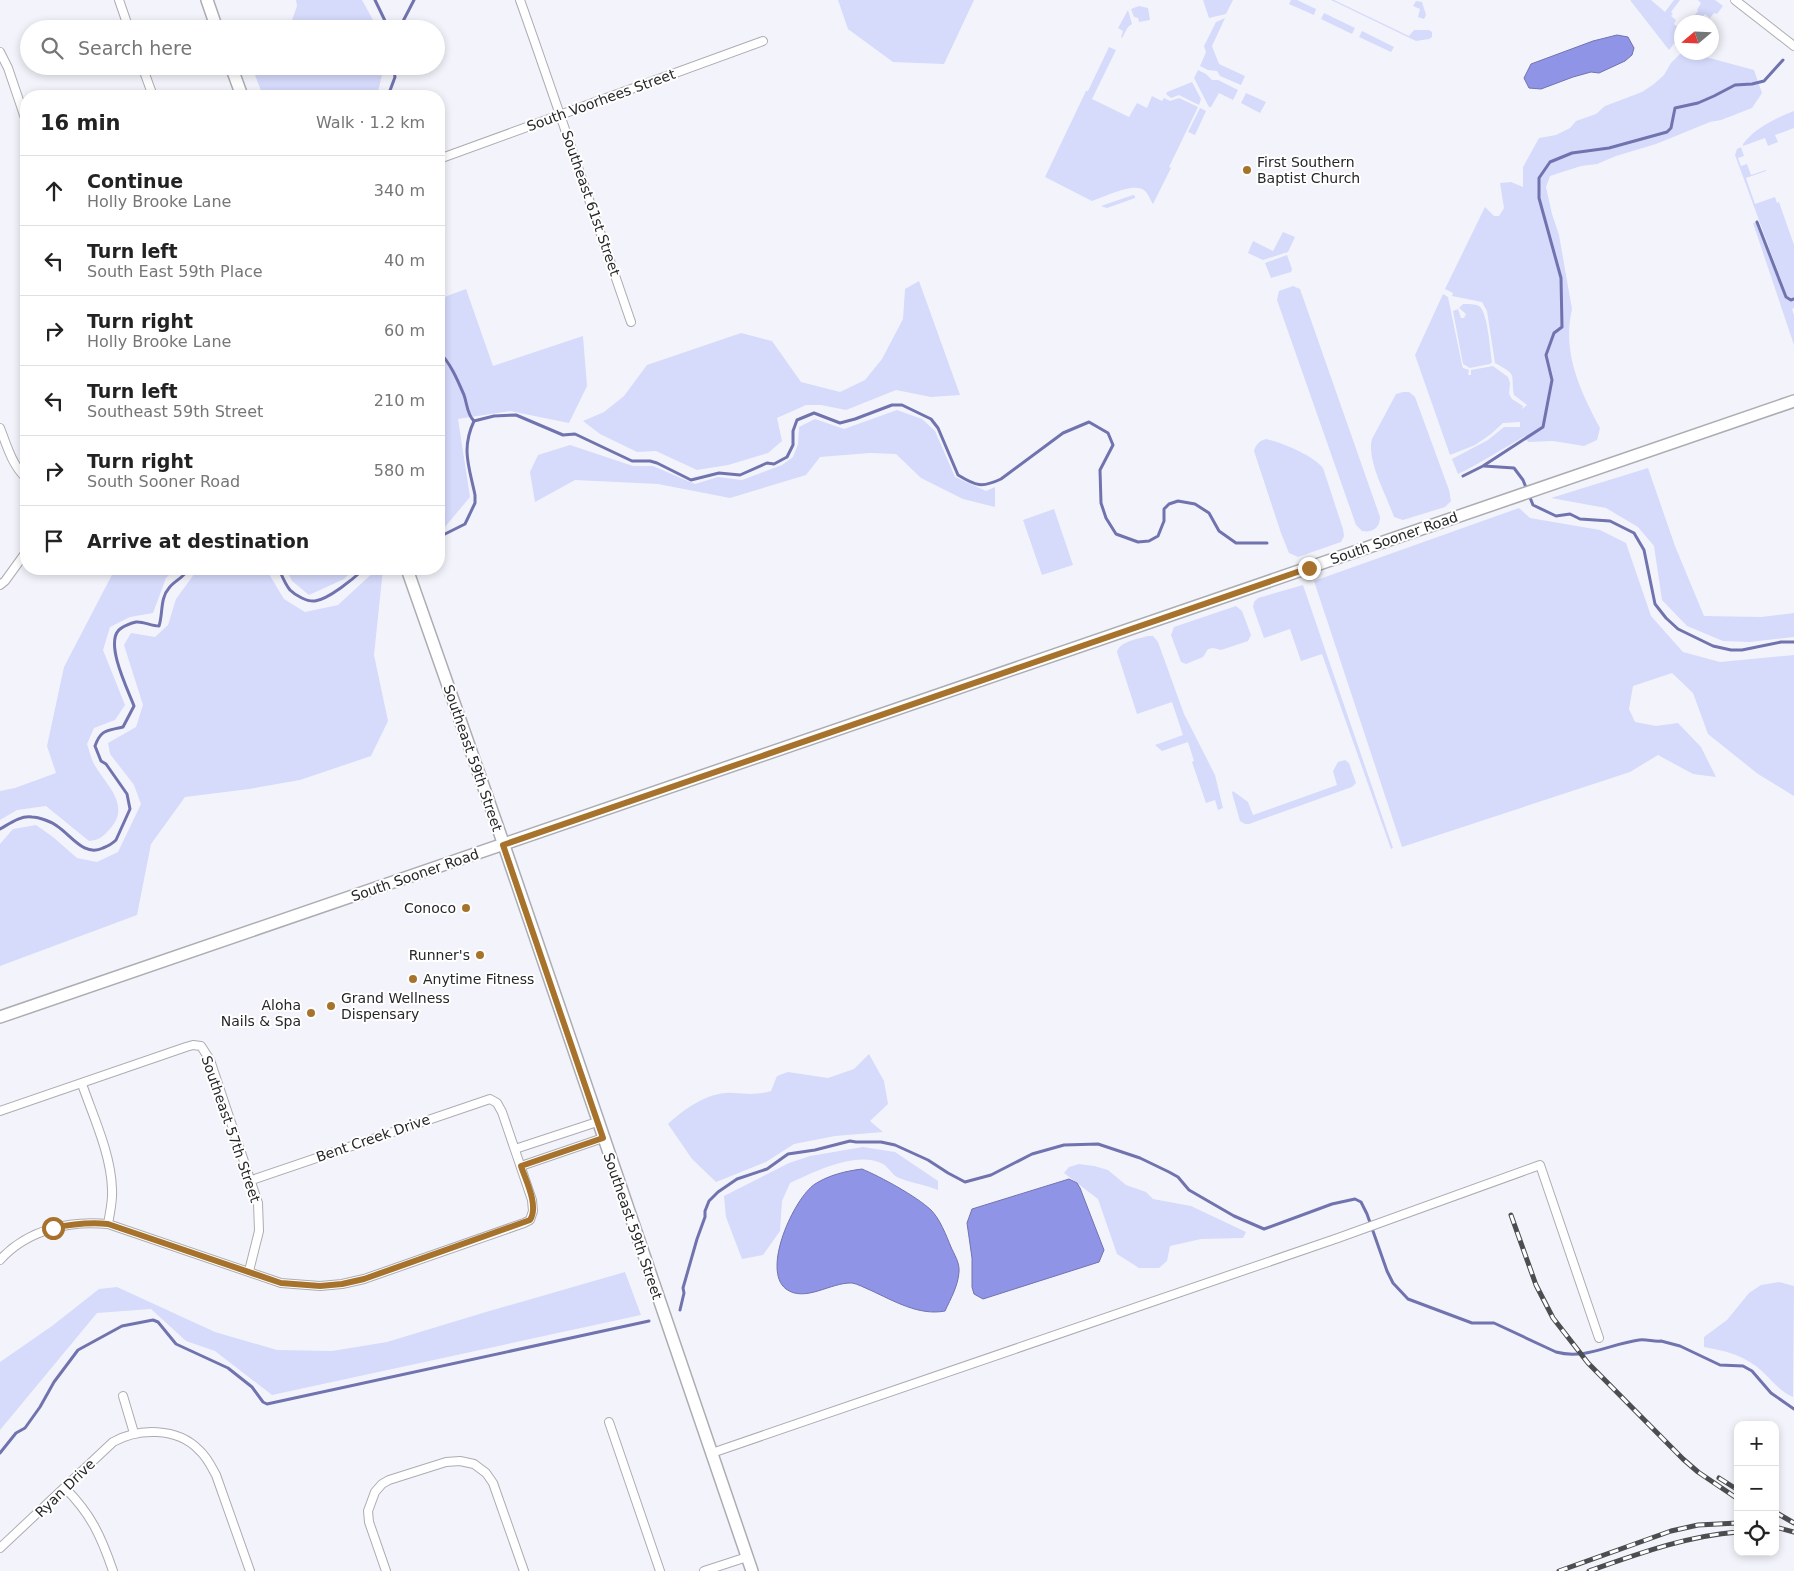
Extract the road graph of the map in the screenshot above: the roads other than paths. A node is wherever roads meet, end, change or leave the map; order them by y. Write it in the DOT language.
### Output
graph roads {
  1 [pos="119,0"];
  2 [pos="207,0"];
  3 [pos="520,0"];
  4 [pos="1735,0"];
  5 [pos="126,20"];
  6 [pos="215,20"];
  7 [pos="763,41"];
  8 [pos="1794,46"];
  9 [pos="0,52"];
  10 [pos="145,75"];
  11 [pos="234,75"];
  12 [pos="151,90"];
  13 [pos="240,90"];
  14 [pos="20,103"];
  15 [pos="561,114"];
  16 [pos="445,157"];
  17 [pos="631,322"];
  18 [pos="1794,401"];
  19 [pos="0,428"];
  20 [pos="20,472"];
  21 [pos="20,560"];
  22 [pos="409,575"];
  23 [pos="0,586"];
  24 [pos="503,845"];
  25 [pos="0,1017"];
  26 [pos="82,1084"];
  27 [pos="0,1111"];
  28 [pos="597,1122"];
  29 [pos="603,1138"];
  30 [pos="515,1149"];
  31 [pos="521,1166"];
  32 [pos="252,1180"];
  33 [pos="108,1224"];
  34 [pos="0,1260"];
  35 [pos="249,1271"];
  36 [pos="1599,1338"];
  37 [pos="123,1396"];
  38 [pos="609,1422"];
  39 [pos="134,1434"];
  40 [pos="712,1453"];
  41 [pos="65,1488"];
  42 [pos="0,1548"];
  43 [pos="747,1557"];
  44 [pos="113,1571"];
  45 [pos="250,1571"];
  46 [pos="386,1571"];
  47 [pos="524,1571"];
  48 [pos="660,1571"];
  49 [pos="704,1571"];
  50 [pos="752,1571"];
  1 -- 5 [label="street"];
  2 -- 6 [label="main road"];
  3 -- 15 [label="street, Southeast 61st Street"];
  4 -- 8 [label="street"];
  7 -- 15 [label="street, South Voorhees Street"];
  9 -- 14 [label="street"];
  10 -- 12 [label="street"];
  11 -- 13 [label="main road"];
  15 -- 16 [label="street, South Voorhees Street"];
  15 -- 17 [label="street, Southeast 61st Street"];
  18 -- 24 [label="main road, South Sooner Road"];
  19 -- 20 [label="street"];
  21 -- 23 [label="street"];
  22 -- 24 [label="main road, Southeast 59th Street"];
  24 -- 25 [label="main road, South Sooner Road"];
  24 -- 28 [label="main road, Southeast 59th Street"];
  26 -- 27 [label="street"];
  26 -- 32 [label="street, Southeast 57th Street"];
  26 -- 33 [label="street"];
  28 -- 29 [label="main road, Southeast 59th Street"];
  28 -- 30 [label="street"];
  29 -- 31 [label="street"];
  29 -- 40 [label="main road, Southeast 59th Street"];
  30 -- 31 [label="street"];
  30 -- 32 [label="street, Bent Creek Drive"];
  31 -- 35 [label="street"];
  32 -- 35 [label="street, Southeast 57th Street"];
  33 -- 34 [label="street"];
  33 -- 35 [label="street"];
  36 -- 40 [label="street"];
  37 -- 39 [label="street"];
  38 -- 48 [label="street"];
  39 -- 41 [label="street, Ryan Drive"];
  39 -- 45 [label="street, Ryan Drive"];
  40 -- 43 [label="main road, Southeast 59th Street"];
  41 -- 42 [label="street, Ryan Drive"];
  41 -- 44 [label="street"];
  43 -- 49 [label="street"];
  43 -- 50 [label="main road, Southeast 59th Street"];
  46 -- 47 [label="street"];
}
